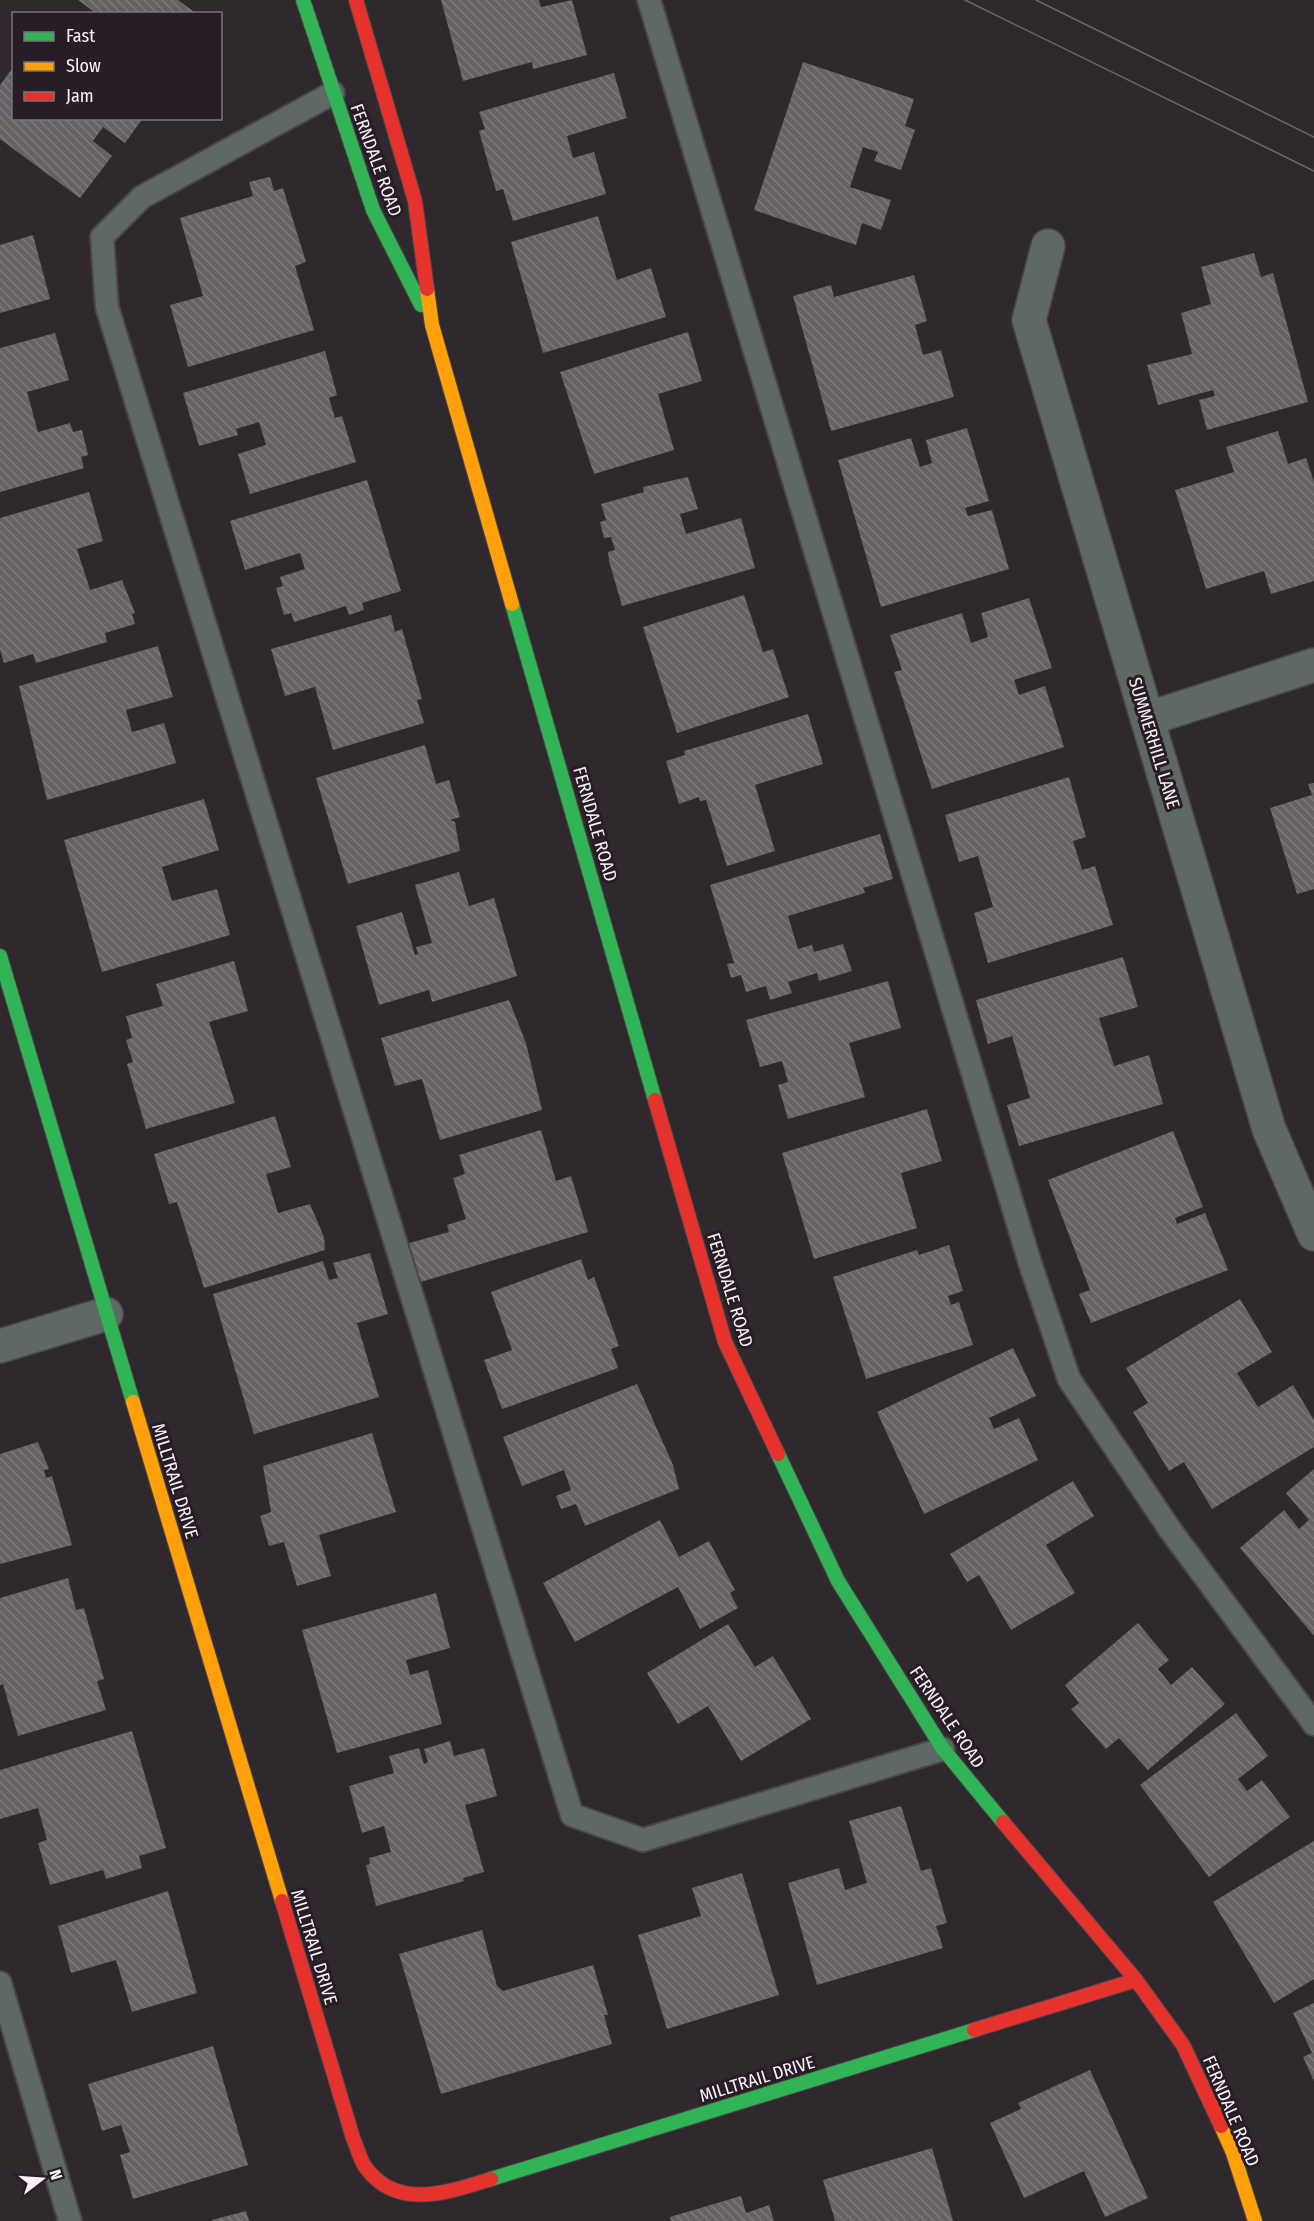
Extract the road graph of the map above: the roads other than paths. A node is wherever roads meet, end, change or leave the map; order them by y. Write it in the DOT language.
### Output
graph roads {
  1 [pos="303,0"];
  2 [pos="356,0"];
  3 [pos="649,0"];
  4 [pos="333,93"];
  5 [pos="1047,246"];
  6 [pos="432,325"];
  7 [pos="1314,665"];
  8 [pos="1147,719"];
  9 [pos="0,956"];
  10 [pos="1314,1234"];
  11 [pos="106,1314"];
  12 [pos="0,1346"];
  13 [pos="1314,1725"];
  14 [pos="943,1749"];
  15 [pos="1136,1980"];
  16 [pos="0,1983"];
  17 [pos="70,2221"];
  18 [pos="1255,2221"];
  1 -- 4 [label="street, FERNDALE ROAD"];
  2 -- 6 [label="street, FERNDALE ROAD"];
  3 -- 13 [label="lane"];
  4 -- 6 [label="street, FERNDALE ROAD"];
  4 -- 14 [label="lane"];
  5 -- 8 [label="street, SUMMERHILL LANE"];
  6 -- 14 [label="street, FERNDALE ROAD"];
  7 -- 8 [label="street"];
  8 -- 10 [label="street, SUMMERHILL LANE"];
  9 -- 11 [label="street, MILLTRAIL DRIVE"];
  11 -- 12 [label="street"];
  11 -- 15 [label="street, MILLTRAIL DRIVE"];
  14 -- 15 [label="street, FERNDALE ROAD"];
  15 -- 18 [label="street, FERNDALE ROAD"];
  16 -- 17 [label="lane"];
}
